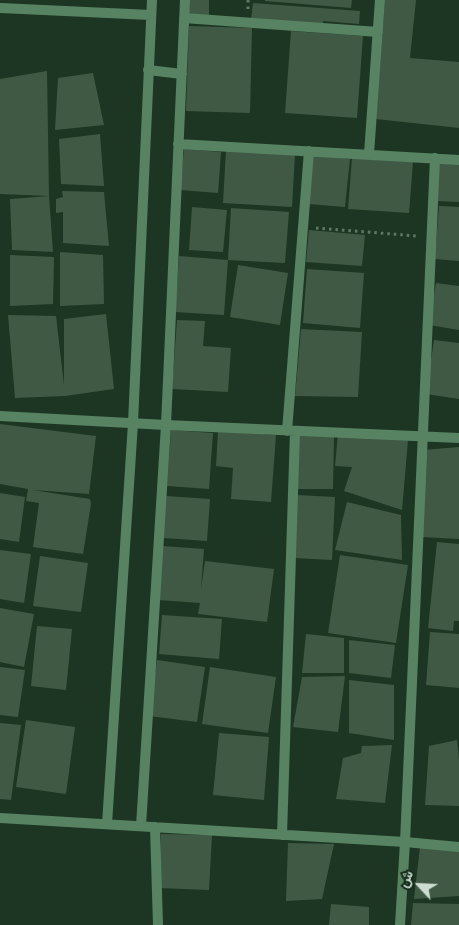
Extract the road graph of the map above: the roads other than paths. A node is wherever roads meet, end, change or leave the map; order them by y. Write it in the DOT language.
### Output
graph roads {
  1 [pos="152,0"];
  2 [pos="185,0"];
  3 [pos="380,0"];
  4 [pos="0,8"];
  5 [pos="151,15"];
  6 [pos="184,18"];
  7 [pos="378,32"];
  8 [pos="148,70"];
  9 [pos="182,74"];
  10 [pos="178,144"];
  11 [pos="309,151"];
  12 [pos="369,154"];
  13 [pos="435,158"];
  14 [pos="459,160"];
  15 [pos="0,416"];
  16 [pos="133,423"];
  17 [pos="166,426"];
  18 [pos="291,431"];
  19 [pos="424,437"];
  20 [pos="459,438"];
  21 [pos="0,818"];
  22 [pos="107,824"];
  23 [pos="141,826"];
  24 [pos="156,827"];
  25 [pos="282,835"];
  26 [pos="405,842"];
  27 [pos="459,847"];
  28 [pos="158,925"];
  29 [pos="400,925"];
  1 -- 5 [label="street"];
  2 -- 6 [label="street"];
  3 -- 7 [label="street"];
  4 -- 5 [label="street"];
  5 -- 8 [label="street"];
  6 -- 7 [label="street"];
  6 -- 9 [label="street"];
  7 -- 12 [label="street"];
  8 -- 9 [label="street"];
  8 -- 16 [label="street"];
  9 -- 10 [label="street"];
  10 -- 11 [label="street"];
  10 -- 17 [label="street"];
  11 -- 12 [label="street"];
  11 -- 18 [label="street"];
  12 -- 13 [label="street"];
  13 -- 14 [label="street"];
  13 -- 19 [label="street"];
  15 -- 16 [label="street"];
  16 -- 17 [label="street"];
  16 -- 22 [label="street"];
  17 -- 18 [label="street"];
  17 -- 23 [label="street"];
  18 -- 19 [label="street"];
  18 -- 25 [label="street"];
  19 -- 20 [label="street"];
  19 -- 26 [label="street"];
  21 -- 22 [label="street"];
  22 -- 23 [label="street"];
  23 -- 24 [label="street"];
  24 -- 25 [label="street"];
  24 -- 28 [label="street"];
  25 -- 26 [label="street"];
  26 -- 27 [label="street"];
  26 -- 29 [label="street"];
}
